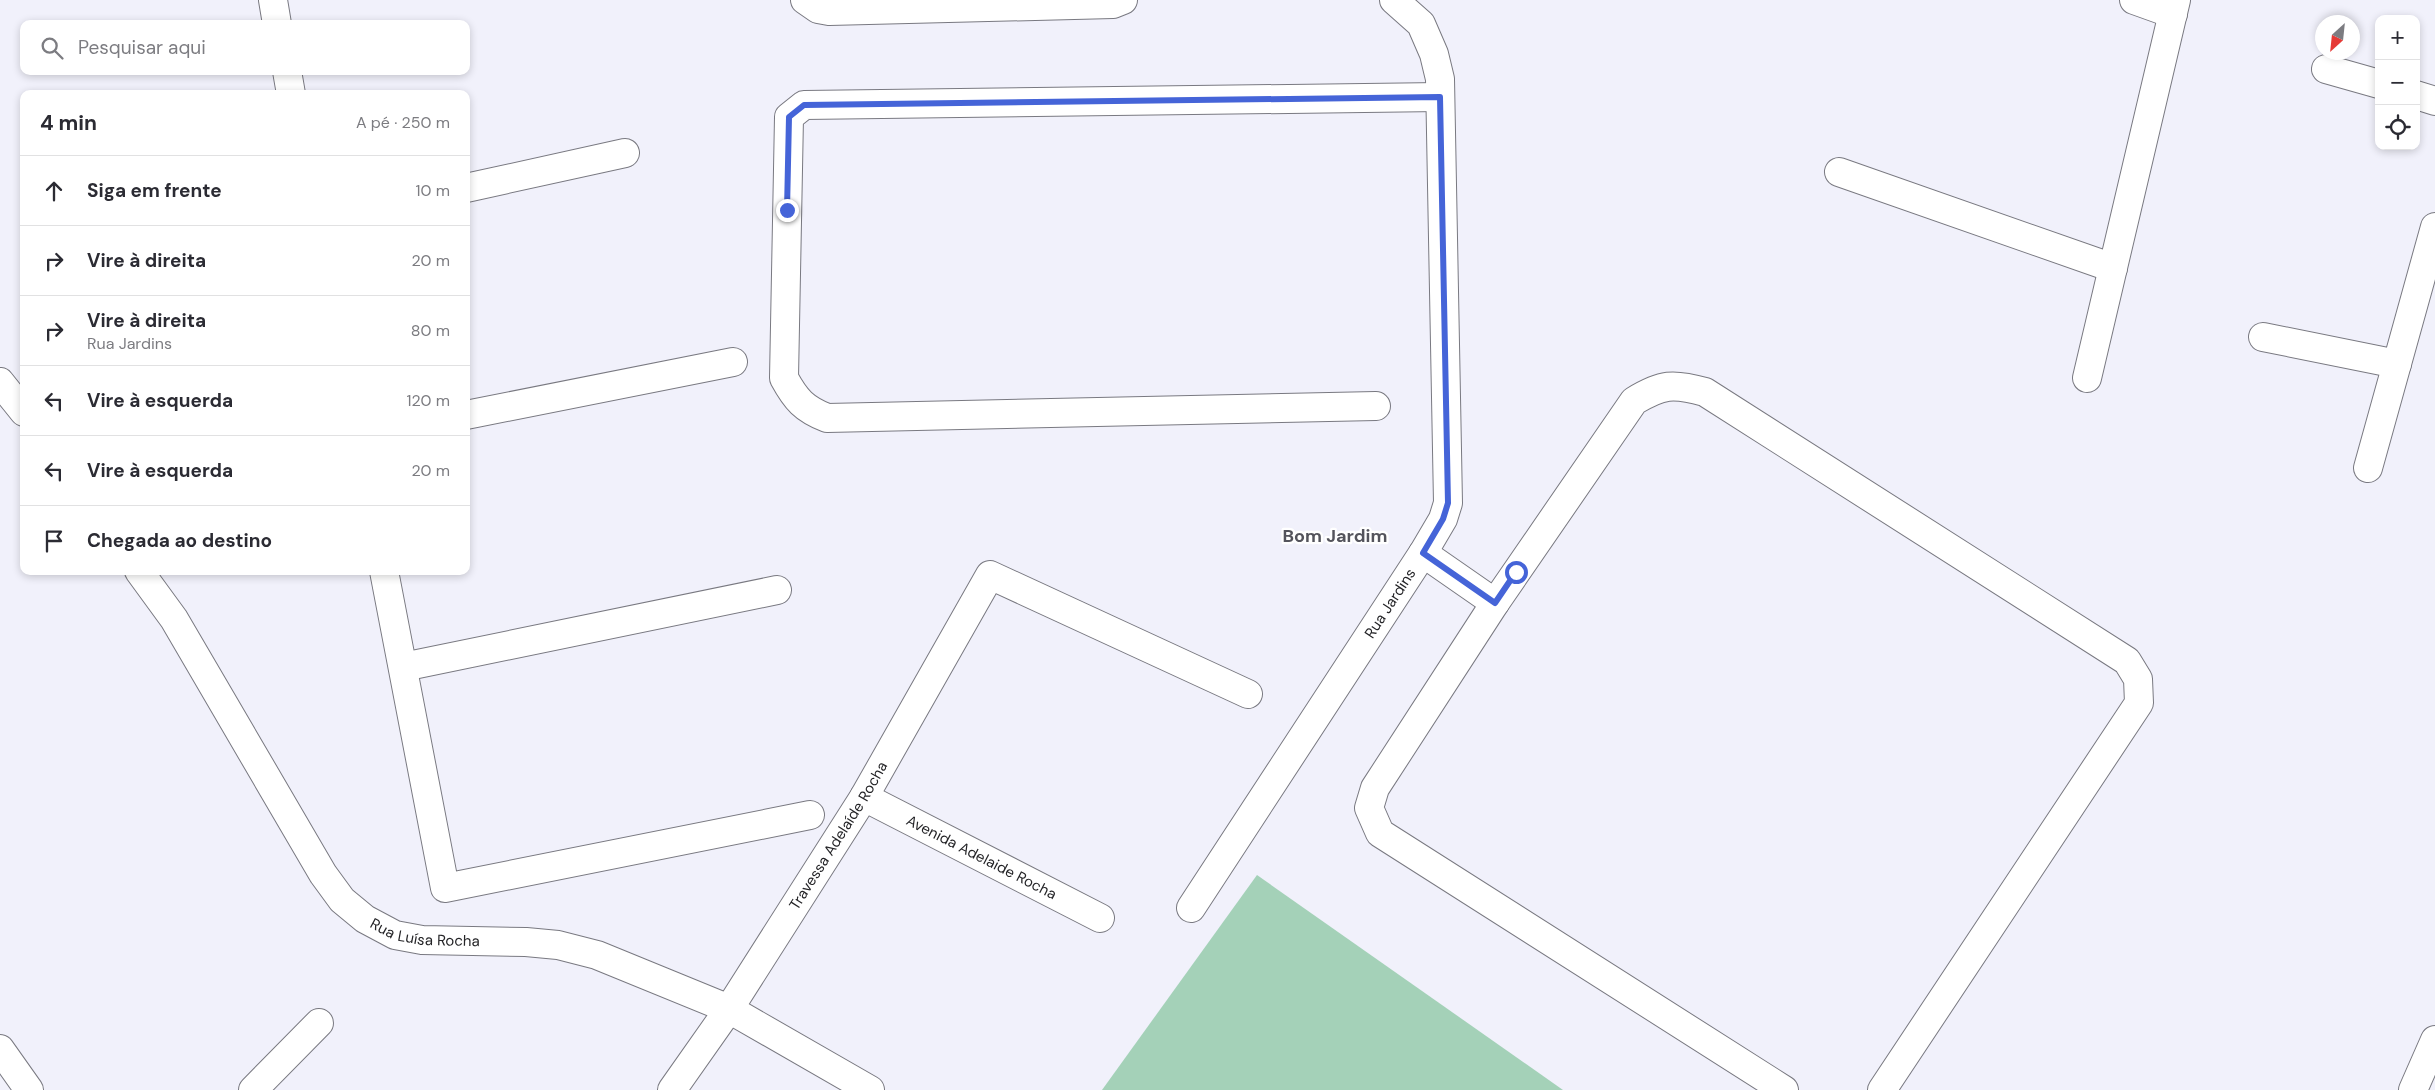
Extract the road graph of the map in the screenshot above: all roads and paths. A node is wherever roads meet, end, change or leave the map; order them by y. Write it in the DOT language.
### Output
graph roads {
  1 [pos="273,0"];
  2 [pos="805,0"];
  3 [pos="1123,0"];
  4 [pos="1394,0"];
  5 [pos="2134,0"];
  6 [pos="2174,7"];
  7 [pos="277,20"];
  8 [pos="2326,69"];
  9 [pos="288,75"];
  10 [pos="2375,83"];
  11 [pos="290,90"];
  12 [pos="2420,96"];
  13 [pos="1440,97"];
  14 [pos="2435,101"];
  15 [pos="625,153"];
  16 [pos="1838,172"];
  17 [pos="470,187"];
  18 [pos="2435,227"];
  19 [pos="2113,268"];
  20 [pos="2263,337"];
  21 [pos="733,362"];
  22 [pos="2397,364"];
  23 [pos="2087,378"];
  24 [pos="0,382"];
  25 [pos="1376,406"];
  26 [pos="20,407"];
  27 [pos="470,414"];
  28 [pos="2368,468"];
  29 [pos="1423,553"];
  30 [pos="142,575"];
  31 [pos="385,575"];
  32 [pos="777,590"];
  33 [pos="1495,603"];
  34 [pos="403,667"];
  35 [pos="1248,694"];
  36 [pos="864,797"];
  37 [pos="810,816"];
  38 [pos="1191,908"];
  39 [pos="1100,918"];
  40 [pos="729,1009"];
  41 [pos="319,1023"];
  42 [pos="2435,1040"];
  43 [pos="0,1048"];
  44 [pos="29,1090"];
  45 [pos="253,1090"];
  46 [pos="672,1090"];
  47 [pos="870,1090"];
  48 [pos="1784,1090"];
  49 [pos="1882,1090"];
  50 [pos="2413,1090"];
  1 -- 7 [label="street"];
  2 -- 3 [label="street"];
  4 -- 13 [label="street, Rua Jardins"];
  5 -- 6 [label="street"];
  6 -- 19 [label="street"];
  8 -- 10 [label="street"];
  9 -- 11 [label="street"];
  12 -- 14 [label="street"];
  13 -- 25 [label="street"];
  13 -- 29 [label="street, Rua Jardins"];
  15 -- 17 [label="street"];
  16 -- 19 [label="street"];
  18 -- 22 [label="street"];
  19 -- 23 [label="street"];
  20 -- 22 [label="street"];
  21 -- 27 [label="street"];
  22 -- 28 [label="street"];
  24 -- 26 [label="street"];
  29 -- 33 [label="street"];
  29 -- 38 [label="street, Rua Jardins"];
  30 -- 40 [label="street, Rua Luísa Rocha"];
  31 -- 34 [label="street"];
  32 -- 34 [label="street"];
  33 -- 48 [label="street"];
  33 -- 49 [label="street"];
  34 -- 37 [label="street"];
  35 -- 36 [label="street, Travessa Adelaíde Rocha"];
  36 -- 39 [label="street, Avenida Adelaide Rocha"];
  36 -- 40 [label="street, Travessa Adelaíde Rocha"];
  40 -- 46 [label="street, Travessa Adelaíde Rocha"];
  40 -- 47 [label="street, Rua Luísa Rocha"];
  41 -- 45 [label="street"];
  42 -- 50 [label="street"];
  43 -- 44 [label="street"];
}
